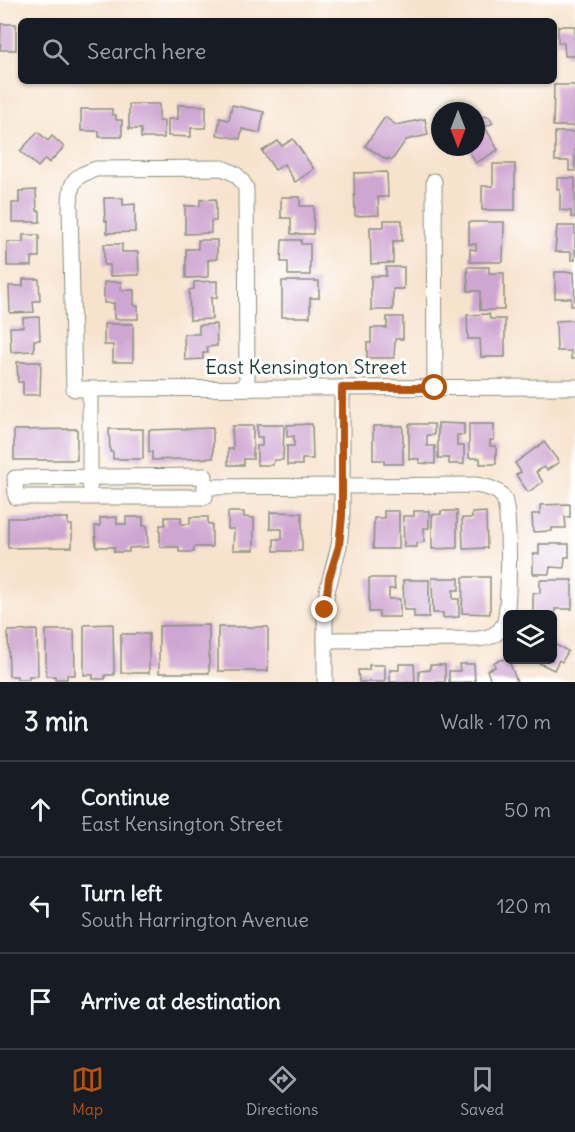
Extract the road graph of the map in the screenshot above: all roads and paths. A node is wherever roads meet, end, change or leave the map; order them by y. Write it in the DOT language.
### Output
graph roads {
  1 [pos="434,181"];
  2 [pos="575,387"];
  3 [pos="248,388"];
  4 [pos="342,388"];
  5 [pos="435,388"];
  6 [pos="90,389"];
  7 [pos="89,477"];
  8 [pos="343,485"];
  9 [pos="213,487"];
  10 [pos="90,497"];
  11 [pos="325,640"];
  12 [pos="325,682"];
  1 -- 5 [label="street"];
  2 -- 5 [label="street, East Kensington Street"];
  3 -- 4 [label="street, East Kensington Street"];
  3 -- 6 [label="street, East Kensington Street"];
  3 -- 6 [label="street, East Kensington Street"];
  4 -- 5 [label="street, East Kensington Street"];
  4 -- 8 [label="street"];
  6 -- 7 [label="street"];
  7 -- 9 [label="street"];
  7 -- 10 [label="street"];
  7 -- 10 [label="street"];
  8 -- 9 [label="street"];
  8 -- 11 [label="street"];
  8 -- 11 [label="street"];
  9 -- 10 [label="street"];
  11 -- 12 [label="street"];
}
